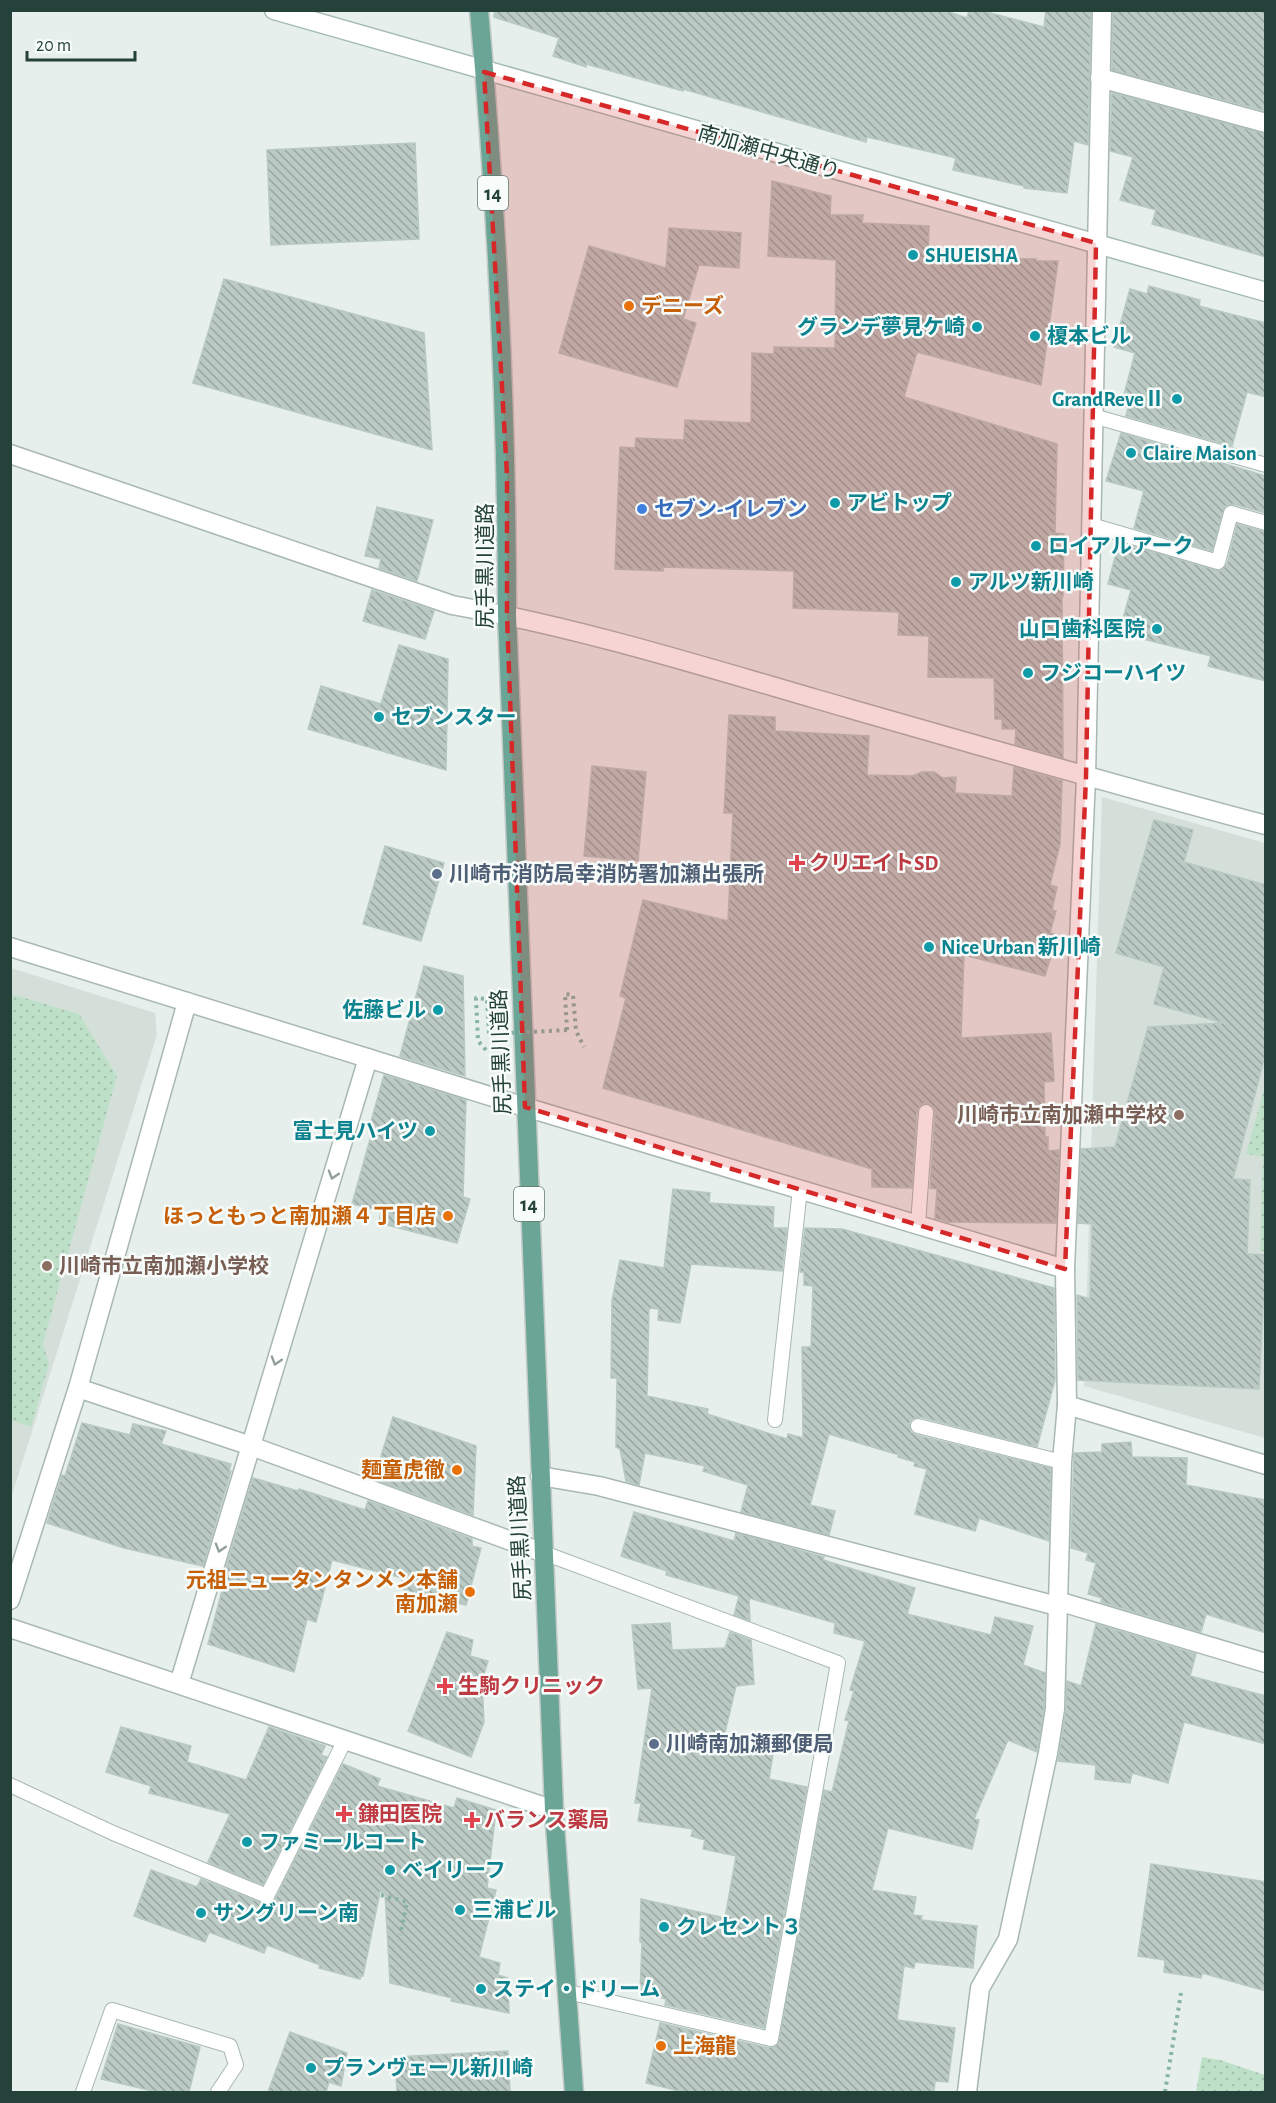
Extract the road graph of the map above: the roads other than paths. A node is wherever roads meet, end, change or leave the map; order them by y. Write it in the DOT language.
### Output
graph roads {
  1 [pos="274,10"];
  2 [pos="479,10"];
  3 [pos="1098,12"];
  4 [pos="484,72"];
  5 [pos="1100,78"];
  6 [pos="1266,123"];
  7 [pos="1096,243"];
  8 [pos="1266,292"];
  9 [pos="1093,416"];
  10 [pos="10,454"];
  11 [pos="1266,465"];
  12 [pos="1266,523"];
  13 [pos="1091,525"];
  14 [pos="507,615"];
  15 [pos="1086,777"];
  16 [pos="1266,825"];
  17 [pos="10,947"];
  18 [pos="187,1002"];
  19 [pos="368,1058"];
  20 [pos="525,1107"];
  21 [pos="926,1112"];
  22 [pos="800,1190"];
  23 [pos="918,1225"];
  24 [pos="1065,1269"];
  25 [pos="78,1388"];
  26 [pos="1067,1405"];
  27 [pos="775,1420"];
  28 [pos="918,1426"];
  29 [pos="251,1446"];
  30 [pos="1062,1462"];
  31 [pos="1266,1465"];
  32 [pos="540,1476"];
  33 [pos="544,1553"];
  34 [pos="10,1600"];
  35 [pos="1057,1603"];
  36 [pos="10,1628"];
  37 [pos="1266,1663"];
  38 [pos="179,1684"];
  39 [pos="345,1740"];
  40 [pos="10,1785"];
  41 [pos="554,1810"];
  42 [pos="568,1992"];
  43 [pos="83,2092"];
  44 [pos="218,2092"];
  45 [pos="574,2092"];
  46 [pos="967,2092"];
  1 -- 4 [label="street, 南加瀬中央通り"];
  2 -- 4 [label="main road, 尻手黒川道路 / 14"];
  3 -- 5 [label="street"];
  4 -- 7 [label="street, 南加瀬中央通り"];
  4 -- 14 [label="main road, 尻手黒川道路 / 14"];
  5 -- 6 [label="street"];
  5 -- 7 [label="street"];
  7 -- 8 [label="street, 南加瀬中央通り"];
  7 -- 9 [label="street"];
  9 -- 11 [label="lane"];
  9 -- 13 [label="street"];
  10 -- 14 [label="street"];
  12 -- 13 [label="lane"];
  13 -- 15 [label="street"];
  14 -- 15 [label="street"];
  14 -- 20 [label="main road, 尻手黒川道路 / 14"];
  15 -- 16 [label="street"];
  15 -- 24 [label="street"];
  17 -- 18 [label="street"];
  18 -- 19 [label="street"];
  18 -- 25 [label="street"];
  19 -- 20 [label="street"];
  19 -- 29 [label="street, one-way"];
  20 -- 22 [label="street"];
  20 -- 32 [label="main road, 尻手黒川道路 / 14"];
  21 -- 23 [label="lane"];
  22 -- 23 [label="street"];
  22 -- 27 [label="lane"];
  23 -- 24 [label="street"];
  24 -- 26 [label="street"];
  25 -- 29 [label="street"];
  25 -- 34 [label="street"];
  26 -- 30 [label="street"];
  26 -- 31 [label="street"];
  28 -- 30 [label="lane"];
  29 -- 33 [label="street"];
  29 -- 38 [label="street, one-way"];
  30 -- 35 [label="street"];
  32 -- 33 [label="main road, 尻手黒川道路 / 14"];
  32 -- 35 [label="street"];
  33 -- 41 [label="main road, 尻手黒川道路 / 14"];
  33 -- 42 [label="lane"];
  35 -- 37 [label="street"];
  35 -- 46 [label="street"];
  36 -- 38 [label="street"];
  38 -- 39 [label="street"];
  39 -- 40 [label="lane"];
  39 -- 41 [label="street"];
  41 -- 42 [label="main road, 尻手黒川道路 / 14"];
  42 -- 45 [label="main road, 尻手黒川道路 / 14"];
  43 -- 44 [label="lane"];
}
